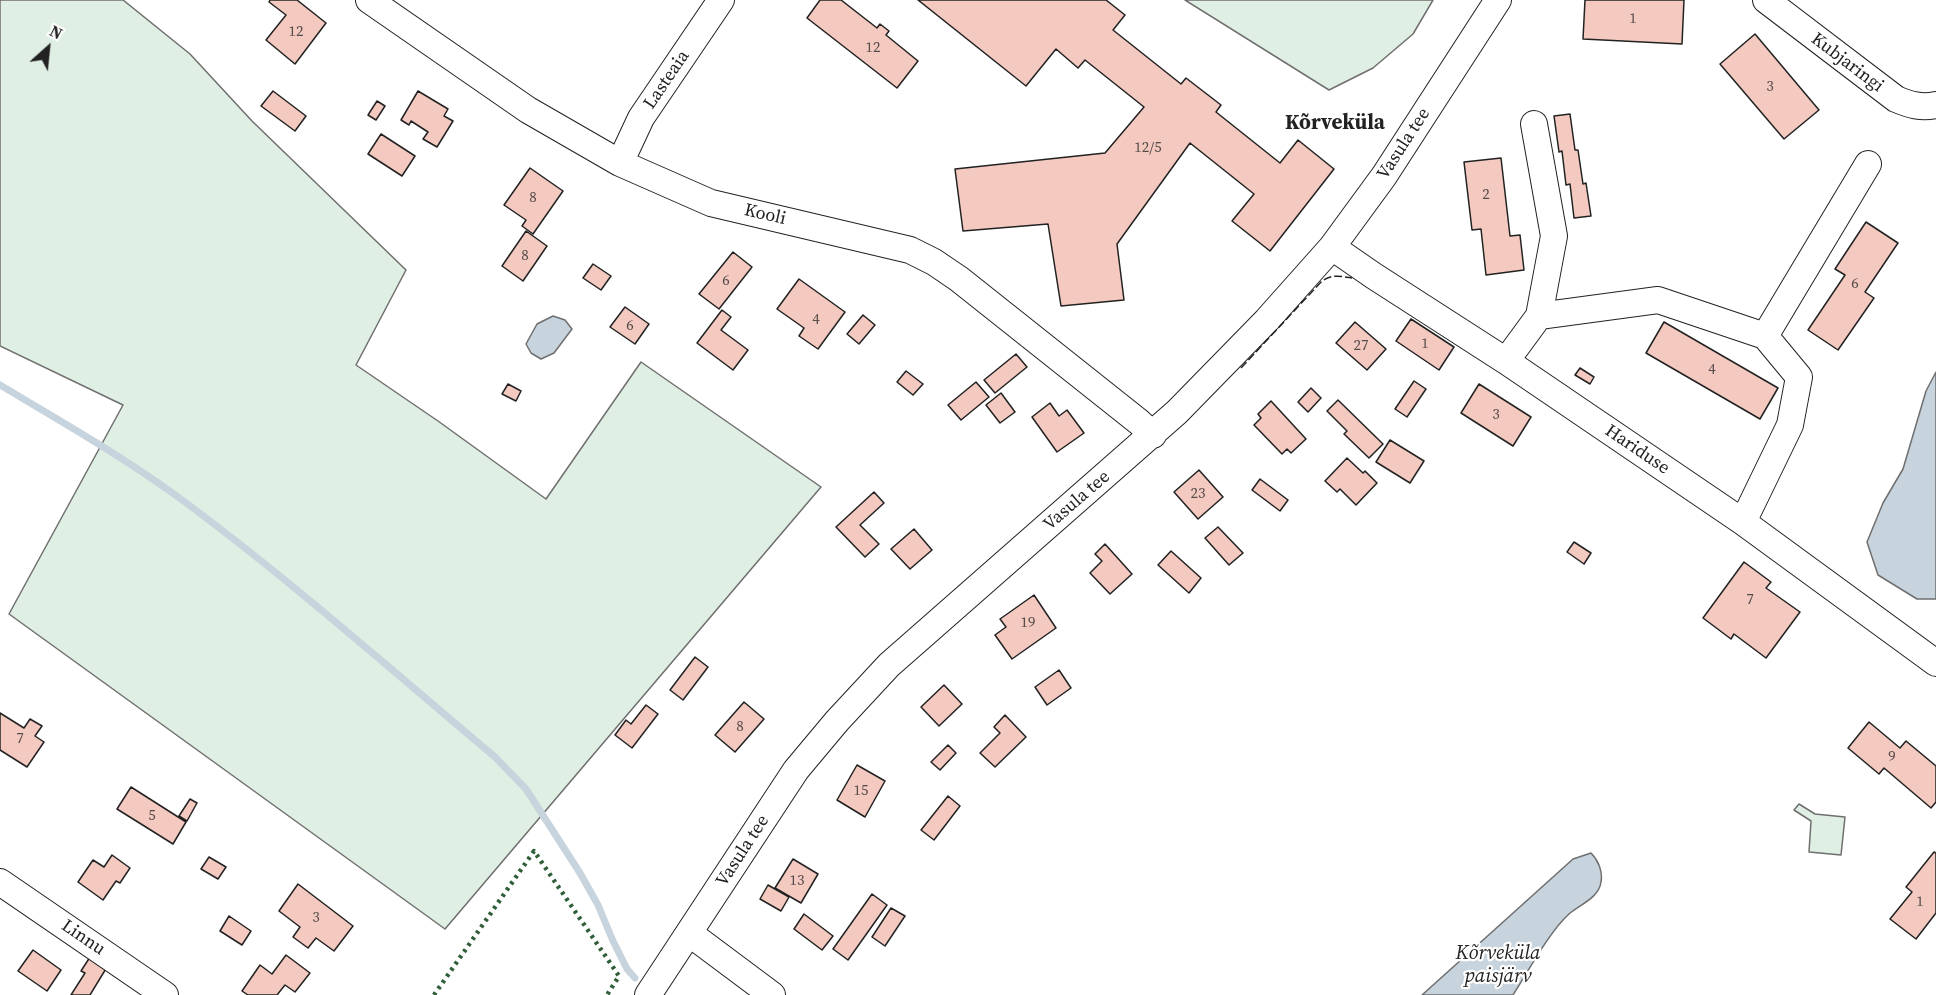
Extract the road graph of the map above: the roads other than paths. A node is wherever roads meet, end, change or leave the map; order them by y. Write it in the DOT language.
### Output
graph roads {
  1 [pos="369,0"];
  2 [pos="721,0"];
  3 [pos="1498,0"];
  4 [pos="1767,0"];
  5 [pos="1936,105"];
  6 [pos="1534,124"];
  7 [pos="620,163"];
  8 [pos="1868,164"];
  9 [pos="1332,247"];
  10 [pos="1539,316"];
  11 [pos="1765,336"];
  12 [pos="1506,361"];
  13 [pos="1153,435"];
  14 [pos="1743,522"];
  15 [pos="1936,663"];
  16 [pos="1,886"];
  17 [pos="690,933"];
  18 [pos="165,995"];
  19 [pos="648,995"];
  20 [pos="772,995"];
  1 -- 7 [label="street, Kooli"];
  2 -- 7 [label="street, Lasteaia"];
  3 -- 9 [label="street, Vasula tee"];
  4 -- 5 [label="street, Kubjaringi"];
  6 -- 10 [label="street"];
  7 -- 13 [label="street, Kooli"];
  8 -- 11 [label="street"];
  9 -- 12 [label="street, Hariduse"];
  9 -- 13 [label="street, Vasula tee"];
  10 -- 11 [label="street"];
  10 -- 12 [label="street"];
  11 -- 14 [label="street"];
  12 -- 14 [label="street, Hariduse"];
  13 -- 17 [label="street, Vasula tee"];
  14 -- 15 [label="street, Hariduse"];
  16 -- 18 [label="street, Linnu"];
  17 -- 19 [label="street, Vasula tee"];
  17 -- 20 [label="street"];
}
